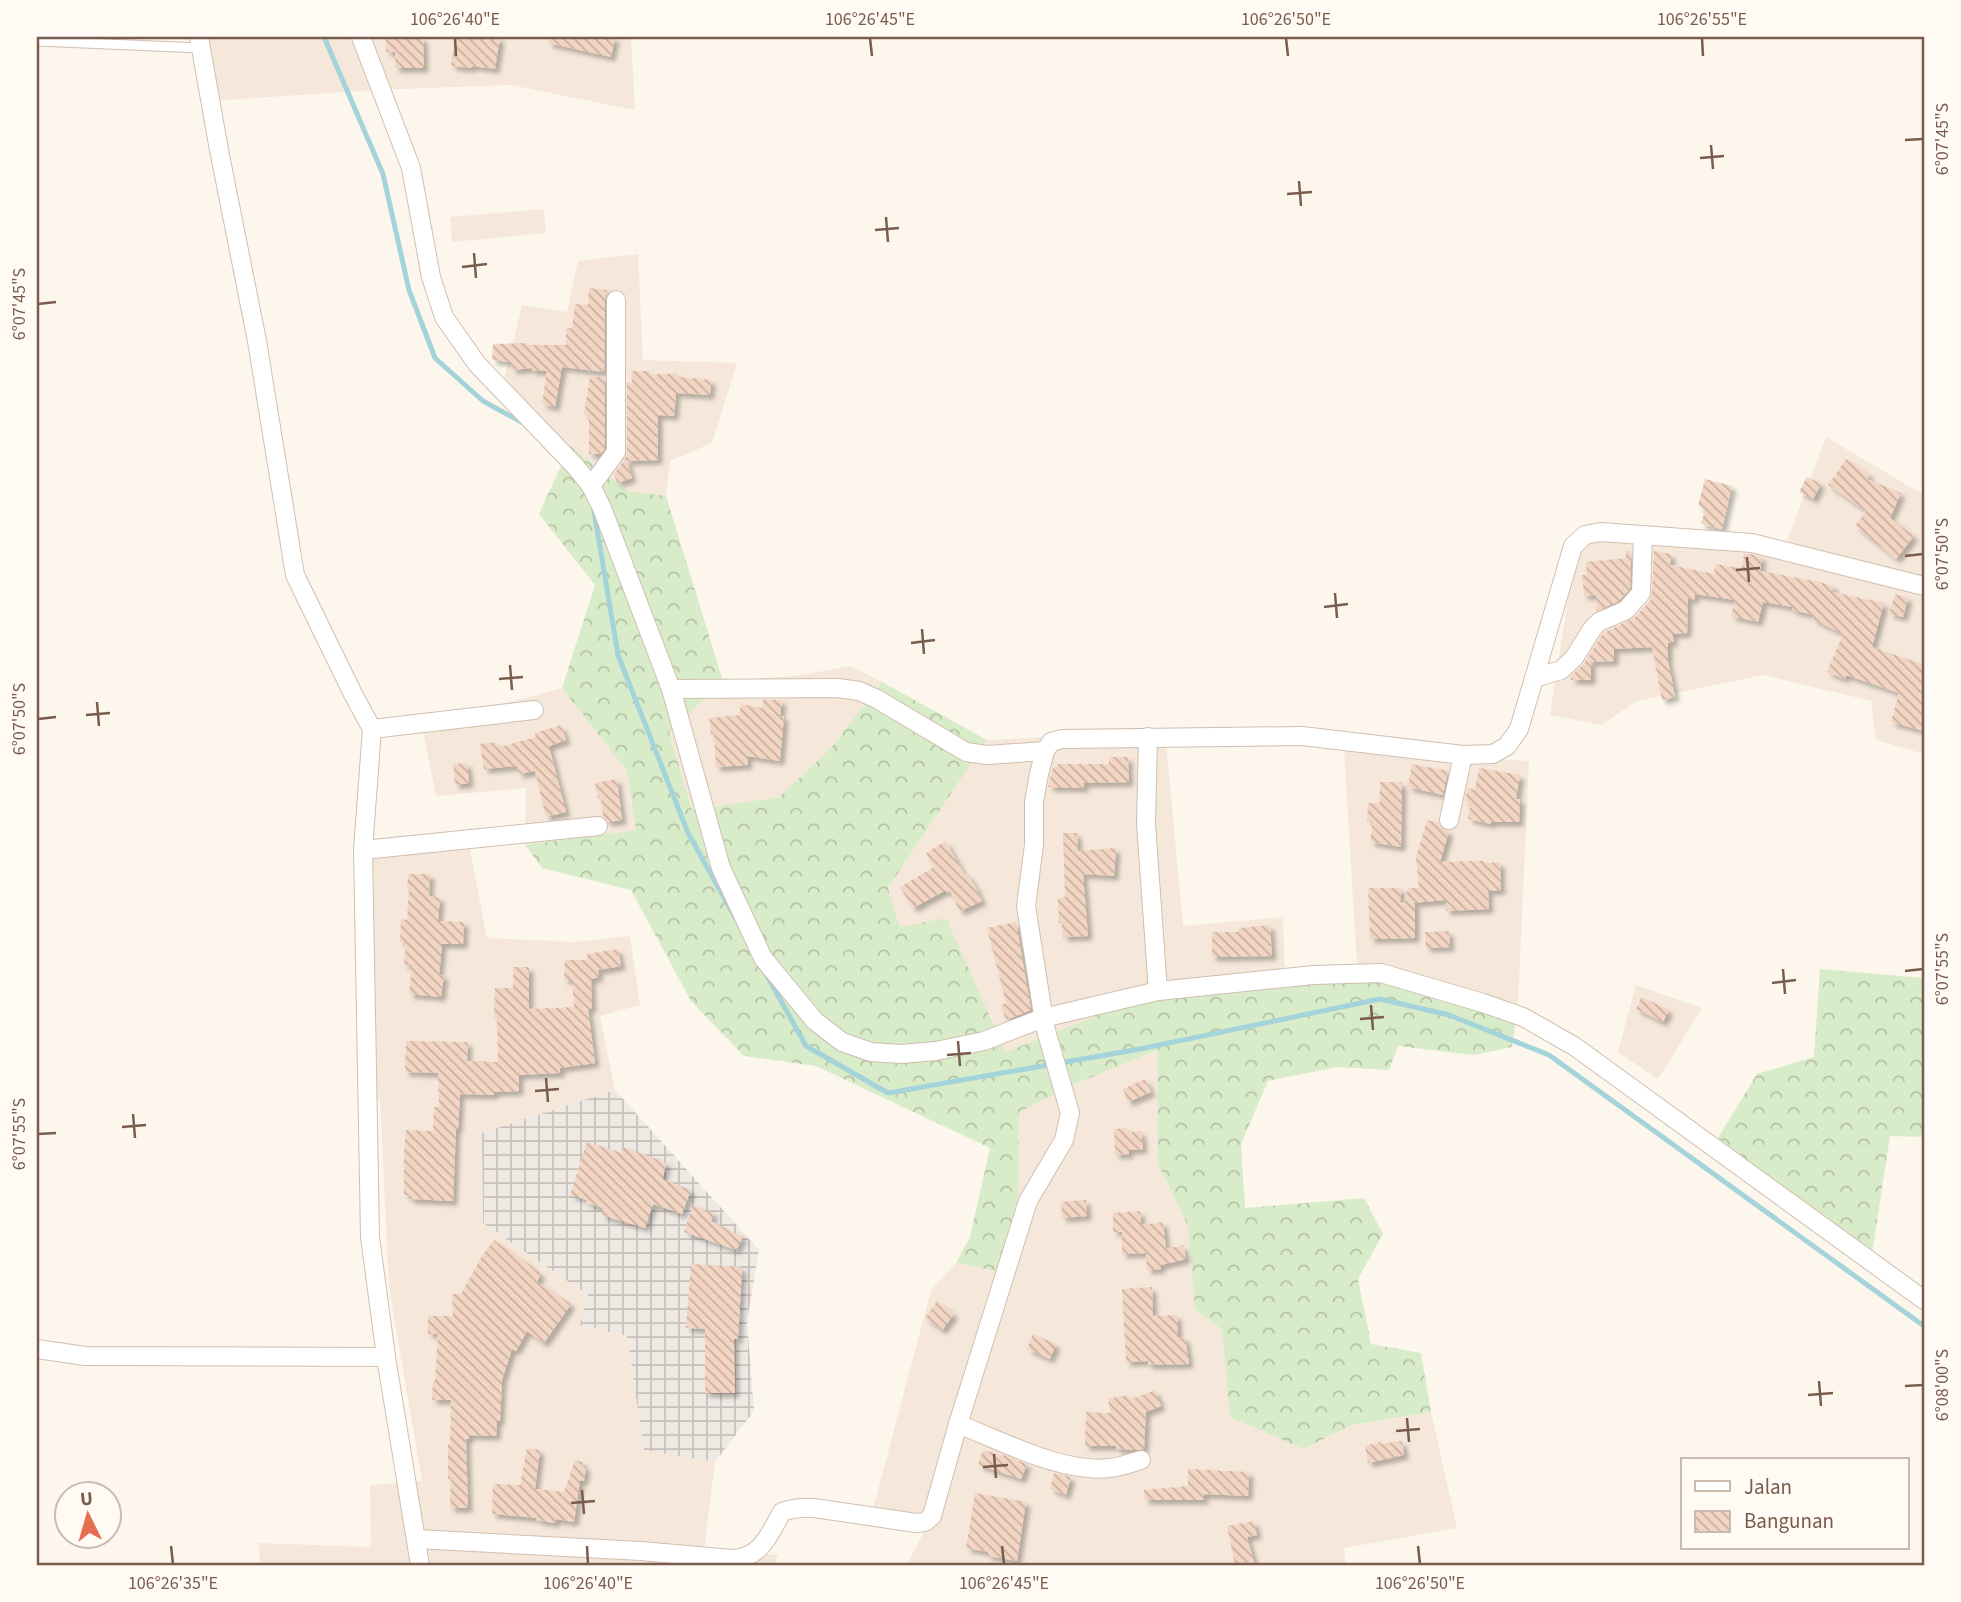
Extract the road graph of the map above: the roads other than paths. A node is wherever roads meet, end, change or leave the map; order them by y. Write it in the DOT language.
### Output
graph roads {
  1 [pos="361,37"];
  2 [pos="37,41"];
  3 [pos="200,42"];
  4 [pos="617,300"];
  5 [pos="591,486"];
  6 [pos="1643,535"];
  7 [pos="1924,586"];
  8 [pos="1534,678"];
  9 [pos="671,689"];
  10 [pos="534,710"];
  11 [pos="372,729"];
  12 [pos="1149,737"];
  13 [pos="1045,751"];
  14 [pos="1463,755"];
  15 [pos="1449,820"];
  16 [pos="598,826"];
  17 [pos="363,850"];
  18 [pos="1158,991"];
  19 [pos="1044,1022"];
  20 [pos="1924,1300"];
  21 [pos="37,1349"];
  22 [pos="386,1357"];
  23 [pos="958,1423"];
  24 [pos="1141,1460"];
  25 [pos="416,1539"];
  26 [pos="420,1565"];
  1 -- 5 [label="street"];
  2 -- 3 [label="lane"];
  3 -- 11 [label="street"];
  4 -- 5 [label="street"];
  5 -- 9 [label="street"];
  6 -- 7 [label="street"];
  6 -- 8 [label="street"];
  6 -- 8 [label="street"];
  8 -- 14 [label="street"];
  9 -- 13 [label="street"];
  9 -- 19 [label="street"];
  10 -- 11 [label="street"];
  11 -- 17 [label="street"];
  12 -- 13 [label="street"];
  12 -- 14 [label="street"];
  12 -- 18 [label="street"];
  13 -- 19 [label="street"];
  14 -- 15 [label="street"];
  16 -- 17 [label="street"];
  17 -- 22 [label="street"];
  18 -- 19 [label="street"];
  18 -- 20 [label="street"];
  19 -- 23 [label="street"];
  21 -- 22 [label="street"];
  22 -- 25 [label="street"];
  23 -- 24 [label="street"];
  23 -- 25 [label="street"];
  25 -- 26 [label="street"];
}
